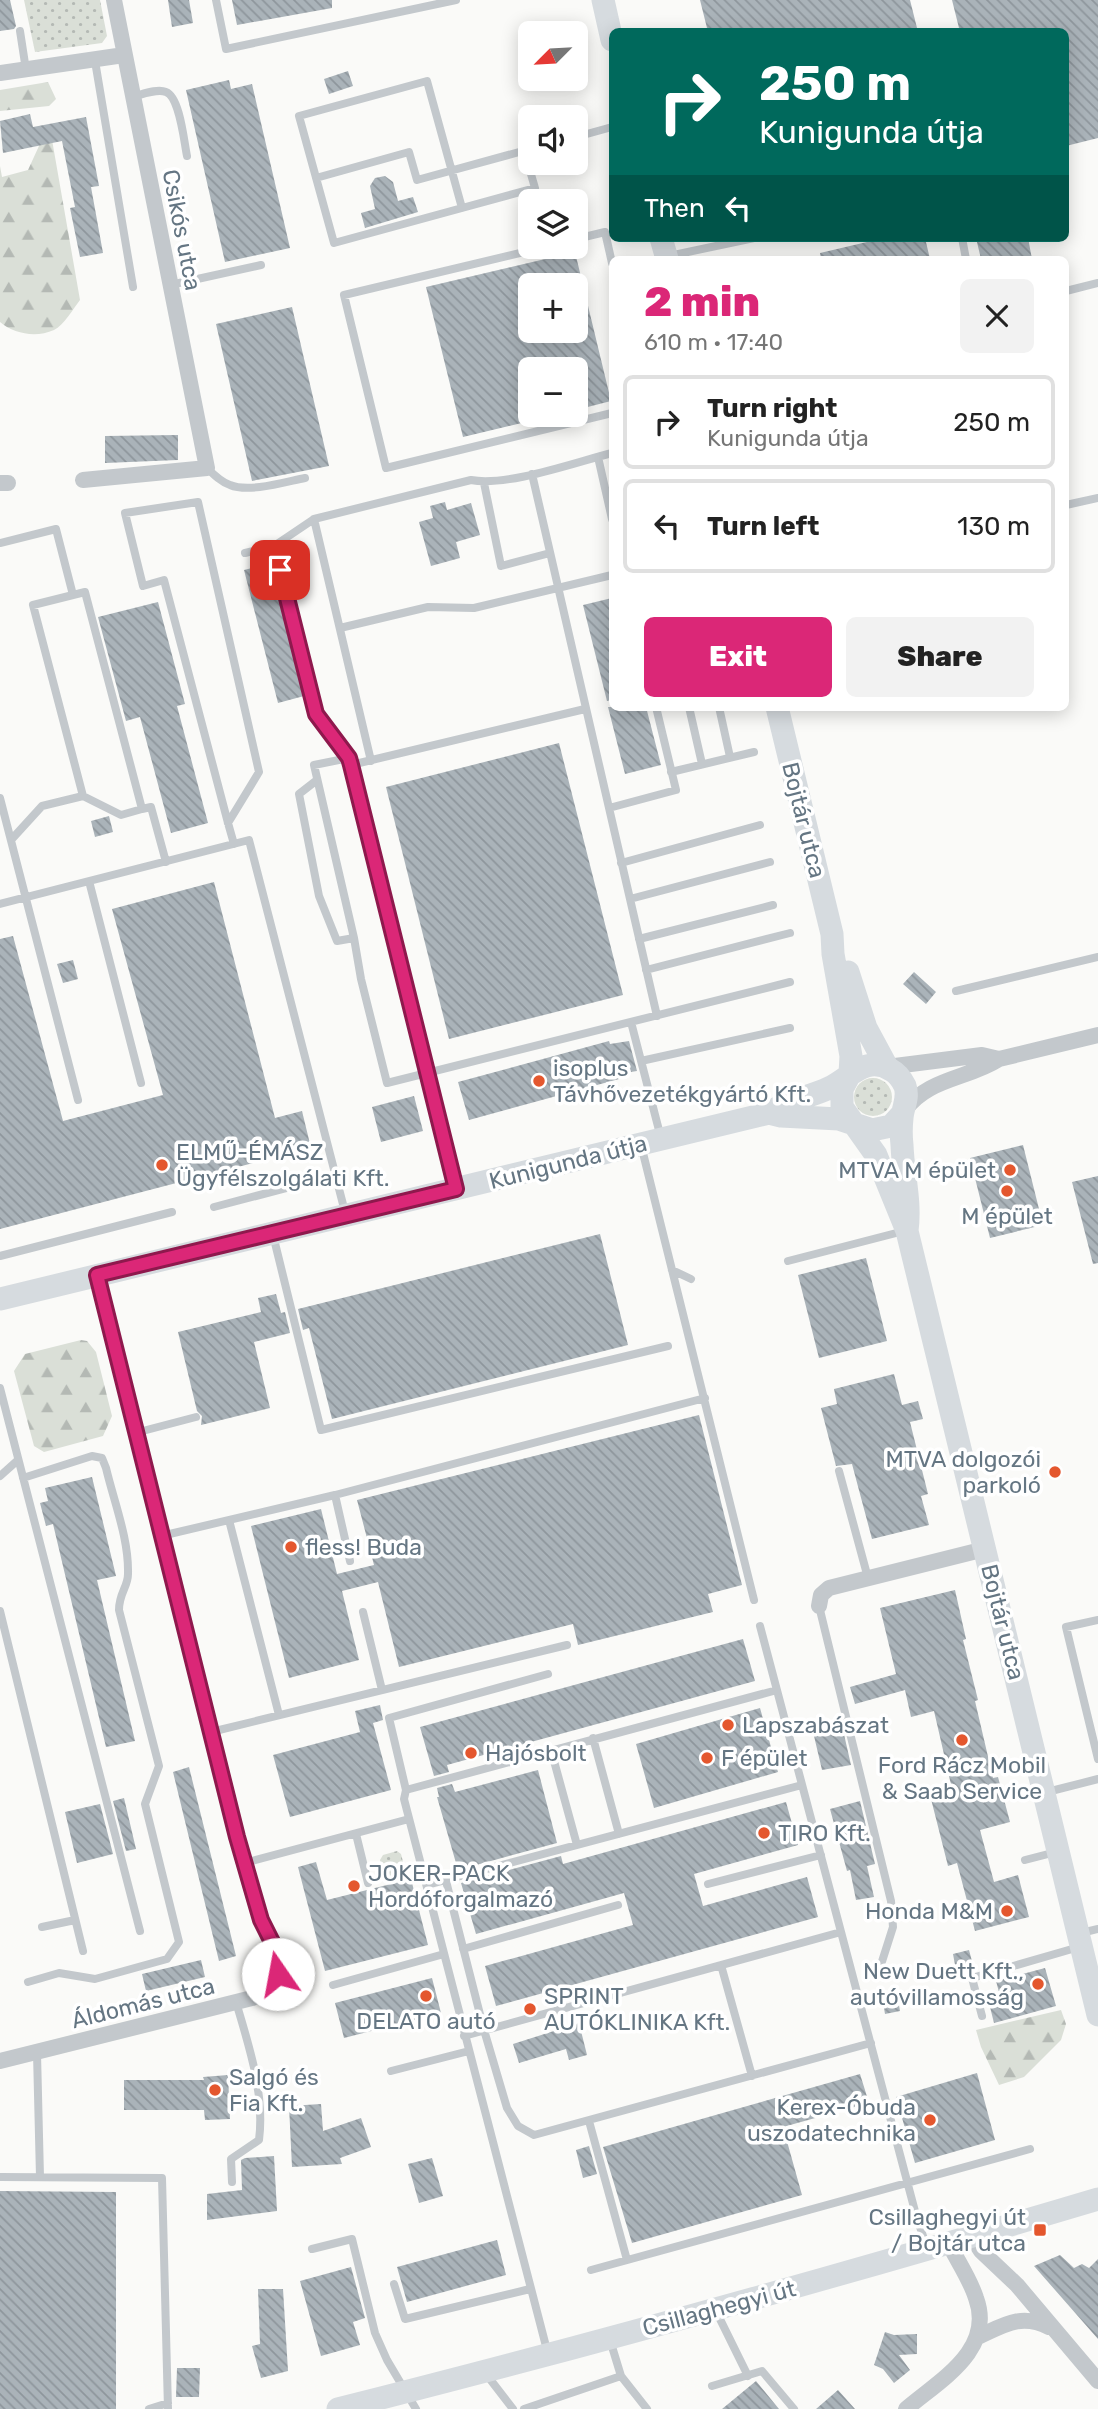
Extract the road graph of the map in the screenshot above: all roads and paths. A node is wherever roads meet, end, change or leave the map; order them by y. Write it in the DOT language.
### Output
graph roads {
  1 [pos="114,0"];
  2 [pos="216,0"];
  3 [pos="456,0"];
  4 [pos="603,0"];
  5 [pos="609,28"];
  6 [pos="20,31"];
  7 [pos="124,55"];
  8 [pos="95,61"];
  9 [pos="26,70"];
  10 [pos="0,73"];
  11 [pos="132,97"];
  12 [pos="609,128"];
  13 [pos="588,134"];
  14 [pos="518,152"];
  15 [pos="187,156"];
  16 [pos="452,170"];
  17 [pos="532,175"];
  18 [pos="316,178"];
  19 [pos="462,208"];
  20 [pos="588,237"];
  21 [pos="727,242"];
  22 [pos="665,251"];
  23 [pos="518,253"];
  24 [pos="610,256"];
  25 [pos="261,265"];
  26 [pos="1098,283"];
  27 [pos="170,285"];
  28 [pos="133,287"];
  29 [pos="1069,290"];
  30 [pos="609,414"];
  31 [pos="609,454"];
  32 [pos="598,457"];
  33 [pos="207,468"];
  34 [pos="532,474"];
  35 [pos="305,478"];
  36 [pos="83,480"];
  37 [pos="484,483"];
  38 [pos="609,491"];
  39 [pos="1098,498"];
  40 [pos="1069,504"];
  41 [pos="314,519"];
  42 [pos="0,543"];
  43 [pos="274,545"];
  44 [pos="245,552"];
  45 [pos="550,553"];
  46 [pos="609,576"];
  47 [pos="558,589"];
  48 [pos="73,595"];
  49 [pos="340,628"];
  50 [pos="585,709"];
  51 [pos="657,711"];
  52 [pos="690,711"];
  53 [pos="720,711"];
  54 [pos="777,711"];
  55 [pos="754,752"];
  56 [pos="730,757"];
  57 [pos="371,761"];
  58 [pos="350,762"];
  59 [pos="702,764"];
  60 [pos="671,772"];
  61 [pos="317,780"];
  62 [pos="83,796"];
  63 [pos="0,798"];
  64 [pos="609,808"];
  65 [pos="142,809"];
  66 [pos="228,822"];
  67 [pos="760,825"];
  68 [pos="11,840"];
  69 [pos="234,844"];
  70 [pos="166,862"];
  71 [pos="770,862"];
  72 [pos="621,863"];
  73 [pos="89,881"];
  74 [pos="26,898"];
  75 [pos="630,899"];
  76 [pos="0,904"];
  77 [pos="773,905"];
  78 [pos="790,933"];
  79 [pos="832,934"];
  80 [pos="354,938"];
  81 [pos="639,939"];
  82 [pos="1098,957"];
  83 [pos="646,970"];
  84 [pos="790,982"];
  85 [pos="956,991"];
  86 [pos="657,1016"];
  87 [pos="631,1022"];
  88 [pos="790,1028"];
  89 [pos="1098,1035"];
  90 [pos="999,1059"];
  91 [pos="641,1061"];
  92 [pos="887,1067"];
  93 [pos="428,1074"];
  94 [pos="850,1074"];
  95 [pos="141,1083"];
  96 [pos="78,1100"];
  97 [pos="769,1113"];
  98 [pos="902,1114"];
  99 [pos="856,1125"];
  100 [pos="651,1141"];
  101 [pos="336,1175"];
  102 [pos="456,1189"];
  103 [pos="214,1207"];
  104 [pos="172,1212"];
  105 [pos="346,1215"];
  106 [pos="907,1231"];
  107 [pos="272,1233"];
  108 [pos="0,1256"];
  109 [pos="788,1261"];
  110 [pos="672,1270"];
  111 [pos="97,1275"];
  112 [pos="691,1279"];
  113 [pos="0,1299"];
  114 [pos="668,1346"];
  115 [pos="0,1388"];
  116 [pos="705,1398"];
  117 [pos="195,1417"];
  118 [pos="135,1433"];
  119 [pos="19,1460"];
  120 [pos="839,1472"];
  121 [pos="0,1476"];
  122 [pos="23,1478"];
  123 [pos="335,1495"];
  124 [pos="229,1520"];
  125 [pos="161,1536"];
  126 [pos="985,1549"];
  127 [pos="350,1561"];
  128 [pos="868,1578"];
  129 [pos="754,1600"];
  130 [pos="819,1606"];
  131 [pos="0,1611"];
  132 [pos="363,1612"];
  133 [pos="1098,1620"];
  134 [pos="760,1626"];
  135 [pos="567,1645"];
  136 [pos="548,1674"];
  137 [pos="382,1690"];
  138 [pos="777,1690"];
  139 [pos="279,1715"];
  140 [pos="211,1732"];
  141 [pos="593,1738"];
  142 [pos="551,1750"];
  143 [pos="1098,1759"];
  144 [pos="1098,1779"];
  145 [pos="802,1785"];
  146 [pos="406,1790"];
  147 [pos="1045,1793"];
  148 [pos="409,1819"];
  149 [pos="619,1833"];
  150 [pos="356,1834"];
  151 [pos="577,1845"];
  152 [pos="1059,1852"];
  153 [pos="821,1855"];
  154 [pos="1026,1860"];
  155 [pos="244,1863"];
  156 [pos="446,1881"];
  157 [pos="368,1883"];
  158 [pos="708,1884"];
  159 [pos="427,1885"];
  160 [pos="618,1905"];
  161 [pos="75,1920"];
  162 [pos="42,1927"];
  163 [pos="139,1931"];
  164 [pos="841,1932"];
  165 [pos="1086,1936"];
  166 [pos="463,1949"];
  167 [pos="83,1951"];
  168 [pos="444,1954"];
  169 [pos="721,1965"];
  170 [pos="878,1974"];
  171 [pos="27,1982"];
  172 [pos="333,1985"];
  173 [pos="236,2002"];
  174 [pos="1098,2015"];
  175 [pos="982,2016"];
  176 [pos="484,2030"];
  177 [pos="464,2036"];
  178 [pos="871,2043"];
  179 [pos="469,2051"];
  180 [pos="37,2053"];
  181 [pos="0,2062"];
  182 [pos="391,2071"];
  183 [pos="752,2076"];
  184 [pos="589,2120"];
  185 [pos="1030,2149"];
  186 [pos="0,2177"];
  187 [pos="40,2177"];
  188 [pos="232,2182"];
  189 [pos="908,2183"];
  190 [pos="1098,2199"];
  191 [pos="972,2237"];
  192 [pos="939,2247"];
  193 [pos="312,2249"];
  194 [pos="627,2260"];
  195 [pos="591,2270"];
  196 [pos="394,2284"];
  197 [pos="530,2289"];
  198 [pos="715,2309"];
  199 [pos="1051,2328"];
  200 [pos="978,2337"];
  201 [pos="609,2338"];
  202 [pos="548,2354"];
  203 [pos="485,2372"];
  204 [pos="621,2376"];
  205 [pos="748,2376"];
  206 [pos="1098,2381"];
  207 [pos="712,2386"];
  208 [pos="411,2400"];
  209 [pos="168,2406"];
  210 [pos="149,2409"];
  211 [pos="338,2409"];
  212 [pos="513,2409"];
  213 [pos="524,2409"];
  214 [pos="647,2409"];
  215 [pos="794,2409"];
  216 [pos="906,2409"];
  1 -- 7 [label="street, Csikós utca"];
  2 -- 3 [label="lane"];
  4 -- 5 [label="street"];
  6 -- 9 [label="lane"];
  7 -- 8 [label="street"];
  7 -- 11 [label="street, Csikós utca"];
  8 -- 9 [label="street"];
  8 -- 28 [label="lane"];
  9 -- 10 [label="street"];
  11 -- 15 [label="lane"];
  11 -- 27 [label="street, Csikós utca"];
  12 -- 13 [label="lane"];
  14 -- 16 [label="lane"];
  16 -- 18 [label="lane"];
  16 -- 18 [label="lane"];
  16 -- 19 [label="lane"];
  17 -- 19 [label="lane"];
  18 -- 19 [label="lane"];
  20 -- 24 [label="lane"];
  21 -- 22 [label="lane"];
  23 -- 30 [label="lane"];
  25 -- 27 [label="lane"];
  26 -- 29 [label="lane"];
  27 -- 33 [label="street, Csikós utca"];
  31 -- 32 [label="lane"];
  32 -- 34 [label="lane"];
  32 -- 38 [label="lane"];
  33 -- 35 [label="lane"];
  33 -- 36 [label="street"];
  34 -- 37 [label="lane"];
  34 -- 45 [label="lane"];
  37 -- 41 [label="lane"];
  37 -- 45 [label="lane"];
  39 -- 40 [label="lane"];
  41 -- 43 [label="lane"];
  41 -- 49 [label="lane"];
  42 -- 48 [label="lane"];
  43 -- 44 [label="lane"];
  43 -- 58 [label="lane"];
  45 -- 47 [label="lane"];
  46 -- 47 [label="lane"];
  47 -- 49 [label="lane"];
  47 -- 50 [label="lane"];
  48 -- 62 [label="lane"];
  48 -- 65 [label="lane"];
  49 -- 57 [label="lane"];
  50 -- 57 [label="lane"];
  50 -- 64 [label="lane"];
  51 -- 60 [label="lane"];
  52 -- 59 [label="lane"];
  53 -- 56 [label="lane"];
  54 -- 79 [label="street, Bojtár utca"];
  55 -- 56 [label="lane"];
  56 -- 59 [label="lane"];
  57 -- 58 [label="lane"];
  58 -- 61 [label="lane"];
  58 -- 93 [label="lane"];
  59 -- 60 [label="lane"];
  60 -- 64 [label="lane"];
  61 -- 80 [label="lane"];
  61 -- 80 [label="lane"];
  62 -- 65 [label="lane"];
  62 -- 68 [label="lane"];
  63 -- 68 [label="lane"];
  64 -- 72 [label="lane"];
  65 -- 70 [label="lane"];
  66 -- 66 [label="lane"];
  66 -- 69 [label="lane"];
  67 -- 72 [label="lane"];
  68 -- 74 [label="lane"];
  69 -- 70 [label="lane"];
  69 -- 101 [label="lane"];
  70 -- 73 [label="lane"];
  71 -- 75 [label="lane"];
  72 -- 75 [label="lane"];
  73 -- 74 [label="lane"];
  73 -- 95 [label="lane"];
  74 -- 76 [label="lane"];
  74 -- 96 [label="lane"];
  75 -- 81 [label="lane"];
  77 -- 81 [label="lane"];
  78 -- 83 [label="lane"];
  79 -- 92 [label="street, Bojtár utca"];
  79 -- 94 [label="street, Bojtár utca"];
  80 -- 93 [label="lane"];
  81 -- 83 [label="lane"];
  82 -- 85 [label="lane"];
  83 -- 86 [label="lane"];
  84 -- 86 [label="lane"];
  86 -- 87 [label="lane"];
  87 -- 91 [label="lane"];
  87 -- 93 [label="lane"];
  88 -- 91 [label="lane"];
  89 -- 90 [label="street, Kunigunda útja"];
  90 -- 92 [label="street, Kunigunda útja"];
  90 -- 98 [label="street, Kunigunda útja"];
  91 -- 100 [label="lane"];
  92 -- 94 [label="street, Kunigunda útja"];
  92 -- 98 [label="street"];
  93 -- 102 [label="lane"];
  94 -- 97 [label="street, Kunigunda útja"];
  94 -- 99 [label="street"];
  97 -- 99 [label="street, Kunigunda útja"];
  97 -- 100 [label="street, Kunigunda útja"];
  98 -- 99 [label="street, Kunigunda útja"];
  98 -- 106 [label="street, Bojtár utca"];
  99 -- 106 [label="street, Bojtár utca"];
  100 -- 102 [label="street, Kunigunda útja"];
  100 -- 110 [label="lane"];
  101 -- 103 [label="lane"];
  101 -- 105 [label="lane"];
  102 -- 105 [label="street, Kunigunda útja"];
  104 -- 108 [label="lane"];
  105 -- 107 [label="street, Kunigunda útja"];
  106 -- 109 [label="lane"];
  106 -- 126 [label="street, Bojtár utca"];
  107 -- 111 [label="street, Kunigunda útja"];
  107 -- 114 [label="lane"];
  110 -- 112 [label="lane"];
  110 -- 116 [label="lane"];
  111 -- 113 [label="street, Kunigunda útja"];
  111 -- 118 [label="street, Áldomás utca"];
  115 -- 119 [label="lane"];
  116 -- 123 [label="lane"];
  116 -- 129 [label="lane"];
  117 -- 118 [label="lane"];
  118 -- 125 [label="street, Áldomás utca"];
  119 -- 121 [label="lane"];
  119 -- 122 [label="lane"];
  120 -- 128 [label="lane"];
  122 -- 163 [label="lane"];
  122 -- 171 [label="lane"];
  123 -- 124 [label="lane"];
  123 -- 127 [label="lane"];
  124 -- 125 [label="lane"];
  124 -- 139 [label="lane"];
  125 -- 140 [label="street, Áldomás utca"];
  126 -- 128 [label="street"];
  126 -- 147 [label="street, Bojtár utca"];
  128 -- 130 [label="street"];
  130 -- 170 [label="lane"];
  131 -- 161 [label="lane"];
  132 -- 137 [label="lane"];
  133 -- 143 [label="lane"];
  134 -- 138 [label="lane"];
  135 -- 137 [label="lane"];
  136 -- 146 [label="lane"];
  137 -- 139 [label="lane"];
  138 -- 141 [label="lane"];
  138 -- 145 [label="lane"];
  139 -- 140 [label="lane"];
  140 -- 155 [label="street, Áldomás utca"];
  141 -- 142 [label="lane"];
  141 -- 149 [label="lane"];
  142 -- 146 [label="lane"];
  142 -- 151 [label="lane"];
  144 -- 147 [label="lane"];
  145 -- 149 [label="lane"];
  145 -- 153 [label="lane"];
  146 -- 148 [label="lane"];
  147 -- 152 [label="street, Bojtár utca"];
  148 -- 150 [label="lane"];
  148 -- 159 [label="lane"];
  149 -- 151 [label="lane"];
  150 -- 155 [label="lane"];
  150 -- 157 [label="lane"];
  151 -- 156 [label="lane"];
  152 -- 154 [label="lane"];
  152 -- 165 [label="street, Bojtár utca"];
  153 -- 158 [label="lane"];
  153 -- 164 [label="lane"];
  155 -- 173 [label="street, Áldomás utca"];
  156 -- 159 [label="lane"];
  156 -- 166 [label="lane"];
  159 -- 168 [label="lane"];
  160 -- 166 [label="lane"];
  161 -- 162 [label="lane"];
  161 -- 167 [label="lane"];
  164 -- 169 [label="lane"];
  164 -- 178 [label="lane"];
  165 -- 174 [label="street, Bojtár utca"];
  165 -- 175 [label="lane"];
  166 -- 176 [label="lane"];
  168 -- 172 [label="lane"];
  168 -- 177 [label="lane"];
  169 -- 176 [label="lane"];
  169 -- 183 [label="lane"];
  173 -- 180 [label="street, Áldomás utca"];
  173 -- 188 [label="lane"];
  176 -- 177 [label="lane"];
  176 -- 184 [label="lane"];
  177 -- 179 [label="lane"];
  178 -- 183 [label="lane"];
  178 -- 189 [label="lane"];
  179 -- 182 [label="lane"];
  179 -- 197 [label="lane"];
  180 -- 181 [label="street, Áldomás utca"];
  180 -- 187 [label="lane"];
  183 -- 184 [label="lane"];
  184 -- 194 [label="lane"];
  185 -- 189 [label="lane"];
  186 -- 187 [label="lane"];
  187 -- 209 [label="lane"];
  189 -- 192 [label="lane"];
  189 -- 194 [label="lane"];
  190 -- 191 [label="street, Csillaghegyi út"];
  191 -- 192 [label="street, Csillaghegyi út"];
  191 -- 199 [label="street"];
  192 -- 198 [label="street, Csillaghegyi út"];
  192 -- 200 [label="street"];
  193 -- 208 [label="lane"];
  194 -- 195 [label="lane"];
  196 -- 197 [label="lane"];
  197 -- 202 [label="lane"];
  198 -- 201 [label="street, Csillaghegyi út"];
  198 -- 205 [label="lane"];
  199 -- 200 [label="street"];
  199 -- 206 [label="street"];
  200 -- 216 [label="street"];
  201 -- 202 [label="street, Csillaghegyi út"];
  201 -- 204 [label="lane"];
  202 -- 203 [label="street, Csillaghegyi út"];
  203 -- 208 [label="street, Csillaghegyi út"];
  203 -- 212 [label="lane"];
  204 -- 213 [label="lane"];
  204 -- 214 [label="lane"];
  205 -- 207 [label="lane"];
  205 -- 215 [label="lane"];
  208 -- 211 [label="street, Csillaghegyi út"];
  209 -- 210 [label="lane"];
}
